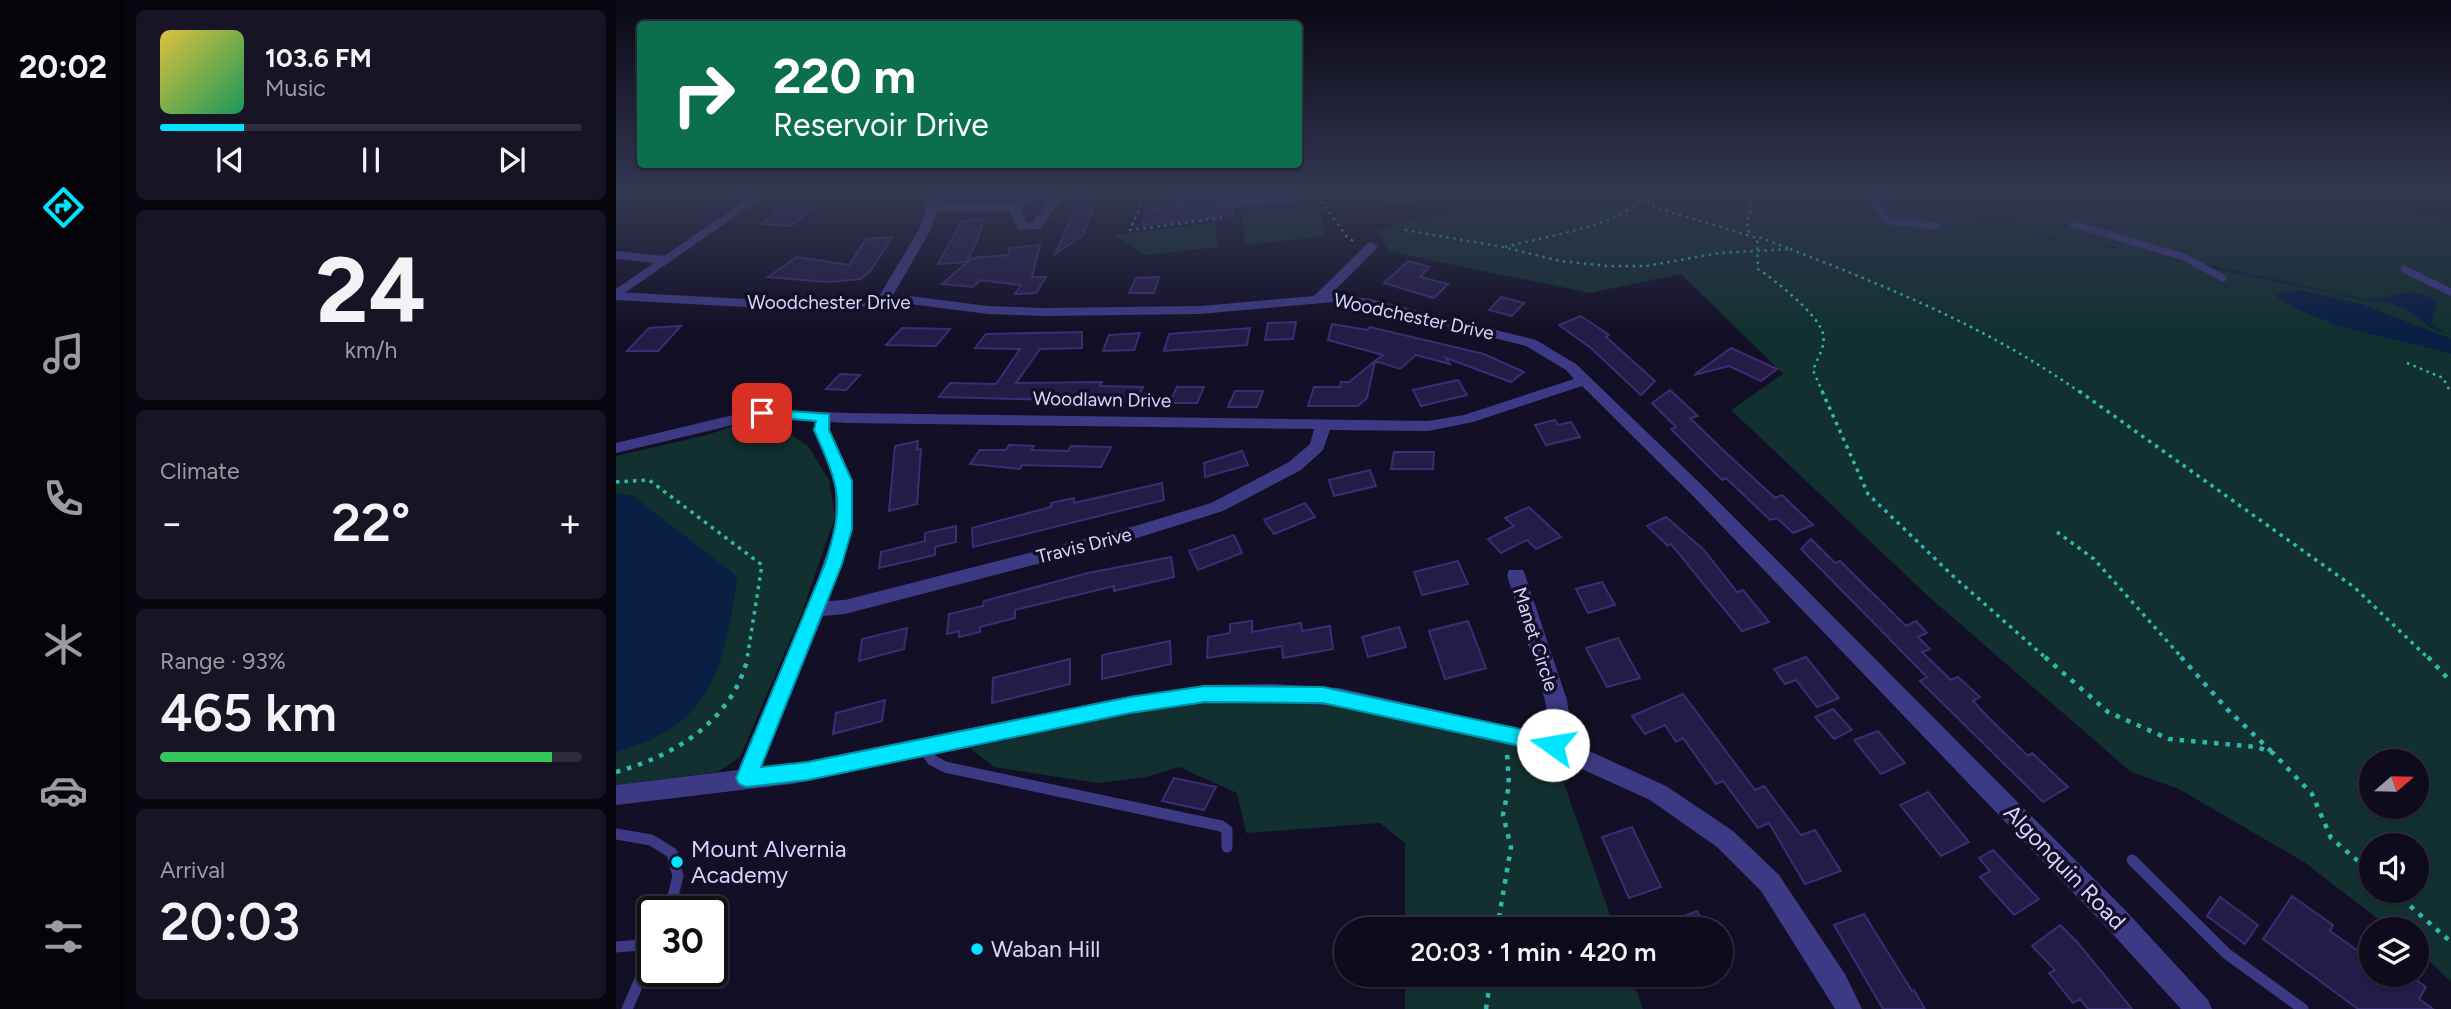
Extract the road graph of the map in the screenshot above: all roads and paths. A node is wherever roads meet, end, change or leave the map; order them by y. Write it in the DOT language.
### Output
graph roads {
  1 [pos="697,238"];
  2 [pos="920,238"];
  3 [pos="1348,238"];
  4 [pos="1452,238"];
  5 [pos="1539,238"];
  6 [pos="1756,238"];
  7 [pos="1760,238"];
  8 [pos="2118,238"];
  9 [pos="1372,246"];
  10 [pos="1503,247"];
  11 [pos="1790,249"];
  12 [pos="1756,251"];
  13 [pos="616,255"];
  14 [pos="665,260"];
  15 [pos="2404,270"];
  16 [pos="2223,278"];
  17 [pos="2451,292"];
  18 [pos="616,295"];
  19 [pos="1320,297"];
  20 [pos="883,300"];
  21 [pos="2407,363"];
  22 [pos="1585,380"];
  23 [pos="2451,393"];
  24 [pos="824,417"];
  25 [pos="1323,427"];
  26 [pos="616,448"];
  27 [pos="616,482"];
  28 [pos="2057,532"];
  29 [pos="1516,575"];
  30 [pos="816,609"];
  31 [pos="2451,682"];
  32 [pos="1928,728"];
  33 [pos="1505,733"];
  34 [pos="1553,745"];
  35 [pos="924,749"];
  36 [pos="2273,753"];
  37 [pos="616,772"];
  38 [pos="746,778"];
  39 [pos="616,795"];
  40 [pos="616,834"];
  41 [pos="1227,847"];
  42 [pos="2132,860"];
  43 [pos="2359,862"];
  44 [pos="674,896"];
  45 [pos="2407,903"];
  46 [pos="1499,917"];
  47 [pos="2451,942"];
  48 [pos="637,945"];
  49 [pos="616,947"];
  50 [pos="637,986"];
  51 [pos="1489,987"];
  52 [pos="627,1009"];
  53 [pos="1486,1009"];
  54 [pos="1849,1009"];
  55 [pos="2199,1009"];
  56 [pos="2303,1009"];
  1 -- 14 [label="street"];
  2 -- 20 [label="street"];
  3 -- 9 [label="path"];
  4 -- 10 [label="path"];
  5 -- 10 [label="path"];
  6 -- 12 [label="path"];
  7 -- 11 [label="path"];
  8 -- 16 [label="lane"];
  9 -- 19 [label="street"];
  10 -- 12 [label="path"];
  11 -- 12 [label="path"];
  11 -- 31 [label="path"];
  12 -- 36 [label="path"];
  13 -- 14 [label="street"];
  14 -- 18 [label="street"];
  15 -- 17 [label="lane"];
  18 -- 20 [label="street, Woodchester Drive"];
  19 -- 20 [label="street, Woodchester Drive"];
  19 -- 22 [label="street, Woodchester Drive"];
  21 -- 23 [label="path"];
  22 -- 25 [label="street, Woodlawn Drive"];
  22 -- 32 [label="street, Woodchester Drive"];
  24 -- 25 [label="street, Woodlawn Drive"];
  24 -- 26 [label="street, Woodlawn Drive"];
  24 -- 30 [label="street"];
  25 -- 30 [label="street, Travis Drive"];
  27 -- 37 [label="path"];
  28 -- 36 [label="path"];
  29 -- 34 [label="street, Manet Circle"];
  30 -- 38 [label="street"];
  32 -- 55 [label="street, Algonquin Road"];
  33 -- 34 [label="street"];
  33 -- 35 [label="street"];
  33 -- 46 [label="path"];
  34 -- 54 [label="street"];
  35 -- 38 [label="street"];
  35 -- 41 [label="lane"];
  36 -- 43 [label="path"];
  38 -- 39 [label="street"];
  40 -- 44 [label="lane"];
  42 -- 56 [label="lane"];
  45 -- 47 [label="path"];
  48 -- 49 [label="lane"];
  50 -- 52 [label="lane"];
  51 -- 53 [label="path"];
}
